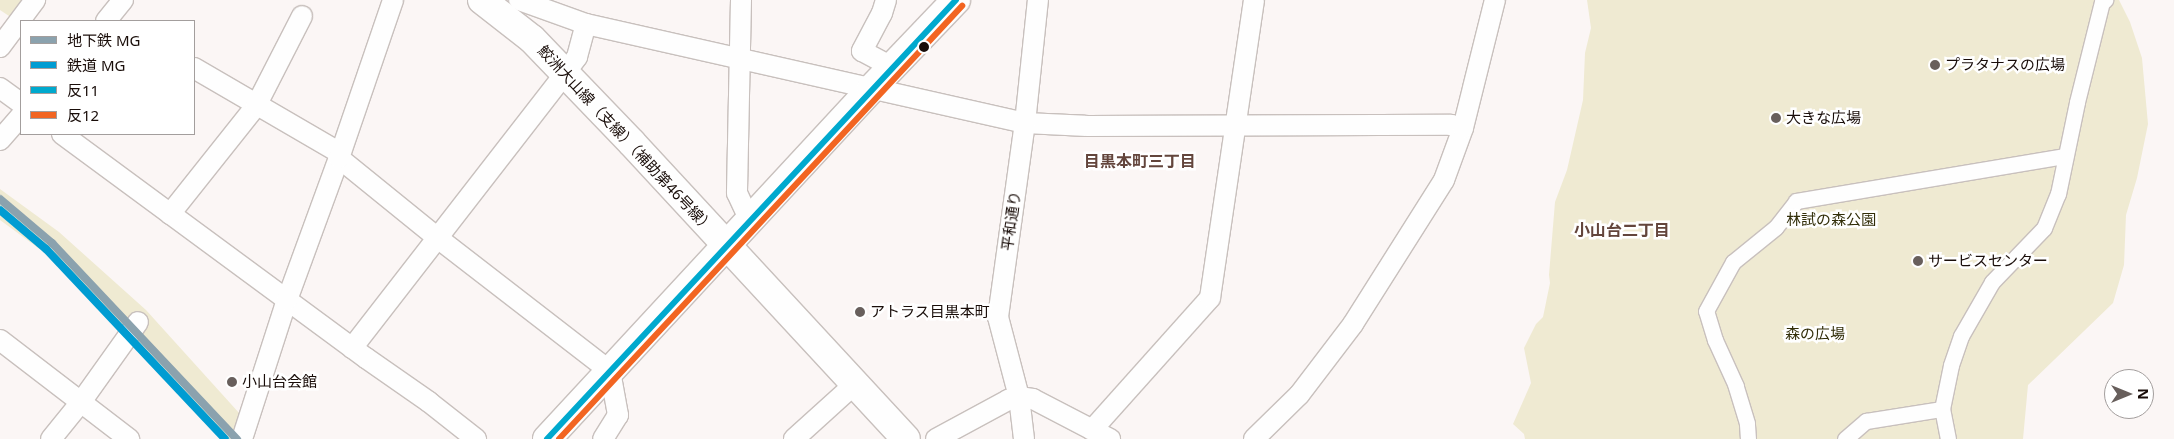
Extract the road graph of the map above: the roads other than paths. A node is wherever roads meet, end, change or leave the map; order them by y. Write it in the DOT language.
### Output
graph roads {
  1 [pos="35,0"];
  2 [pos="123,0"];
  3 [pos="392,0"];
  4 [pos="741,0"];
  5 [pos="886,0"];
  6 [pos="956,0"];
  7 [pos="1038,0"];
  8 [pos="1254,0"];
  9 [pos="1495,0"];
  10 [pos="2105,0"];
  11 [pos="502,3"];
  12 [pos="302,16"];
  13 [pos="20,20"];
  14 [pos="20,20"];
  15 [pos="111,20"];
  16 [pos="586,24"];
  17 [pos="0,47"];
  18 [pos="739,57"];
  19 [pos="892,67"];
  20 [pos="195,69"];
  21 [pos="565,73"];
  22 [pos="0,88"];
  23 [pos="870,89"];
  24 [pos="20,102"];
  25 [pos="256,106"];
  26 [pos="20,117"];
  27 [pos="1024,123"];
  28 [pos="1234,126"];
  29 [pos="1463,128"];
  30 [pos="63,135"];
  31 [pos="0,140"];
  32 [pos="340,155"];
  33 [pos="2065,156"];
  34 [pos="170,214"];
  35 [pos="750,221"];
  36 [pos="439,239"];
  37 [pos="727,246"];
  38 [pos="287,300"];
  39 [pos="138,322"];
  40 [pos="0,340"];
  41 [pos="352,348"];
  42 [pos="610,371"];
  43 [pos="856,383"];
  44 [pos="1019,397"];
  45 [pos="81,402"];
  46 [pos="1942,409"];
  47 [pos="248,435"];
  48 [pos="1101,435"];
  49 [pos="51,439"];
  50 [pos="129,439"];
  51 [pos="476,439"];
  52 [pos="548,439"];
  53 [pos="602,439"];
  54 [pos="794,439"];
  55 [pos="906,439"];
  56 [pos="936,439"];
  57 [pos="1024,439"];
  58 [pos="1254,439"];
  59 [pos="1748,439"];
  60 [pos="1845,439"];
  61 [pos="1948,439"];
  1 -- 13 [label="street"];
  2 -- 15 [label="street"];
  3 -- 32 [label="street"];
  4 -- 18 [label="street"];
  5 -- 19 [label="street"];
  6 -- 19 [label="main road"];
  7 -- 27 [label="street, 平和通り"];
  8 -- 28 [label="street"];
  9 -- 29 [label="street"];
  10 -- 33 [label="street"];
  11 -- 16 [label="street"];
  11 -- 21 [label="main road, 鮫洲大山線（支線）（補助第46号線）"];
  12 -- 25 [label="street"];
  14 -- 17 [label="street"];
  16 -- 18 [label="street"];
  16 -- 21 [label="street"];
  18 -- 23 [label="street"];
  18 -- 35 [label="street"];
  19 -- 23 [label="main road"];
  20 -- 25 [label="street"];
  21 -- 36 [label="street"];
  21 -- 37 [label="main road, 鮫洲大山線（支線）（補助第46号線）"];
  22 -- 24 [label="street"];
  23 -- 27 [label="street"];
  23 -- 35 [label="main road"];
  25 -- 32 [label="street"];
  25 -- 34 [label="street"];
  26 -- 31 [label="street"];
  27 -- 28 [label="street"];
  27 -- 44 [label="street, 平和通り"];
  28 -- 29 [label="street"];
  28 -- 48 [label="street"];
  29 -- 58 [label="street"];
  30 -- 34 [label="street"];
  32 -- 36 [label="street"];
  32 -- 38 [label="street"];
  33 -- 46 [label="street"];
  33 -- 59 [label="street"];
  34 -- 38 [label="street"];
  35 -- 37 [label="main road"];
  36 -- 41 [label="street"];
  36 -- 42 [label="street"];
  37 -- 42 [label="main road"];
  37 -- 43 [label="main road, 鮫洲大山線（支線）（補助第46号線）"];
  38 -- 41 [label="street"];
  38 -- 47 [label="street"];
  39 -- 45 [label="street"];
  40 -- 45 [label="street"];
  41 -- 51 [label="street"];
  42 -- 52 [label="main road"];
  42 -- 53 [label="street"];
  43 -- 54 [label="street"];
  43 -- 55 [label="main road, 鮫洲大山線（支線）（補助第46号線）"];
  44 -- 48 [label="street"];
  44 -- 56 [label="street"];
  44 -- 57 [label="street, 平和通り"];
  45 -- 49 [label="street"];
  45 -- 50 [label="street"];
  46 -- 60 [label="street"];
  46 -- 61 [label="street"];
}
